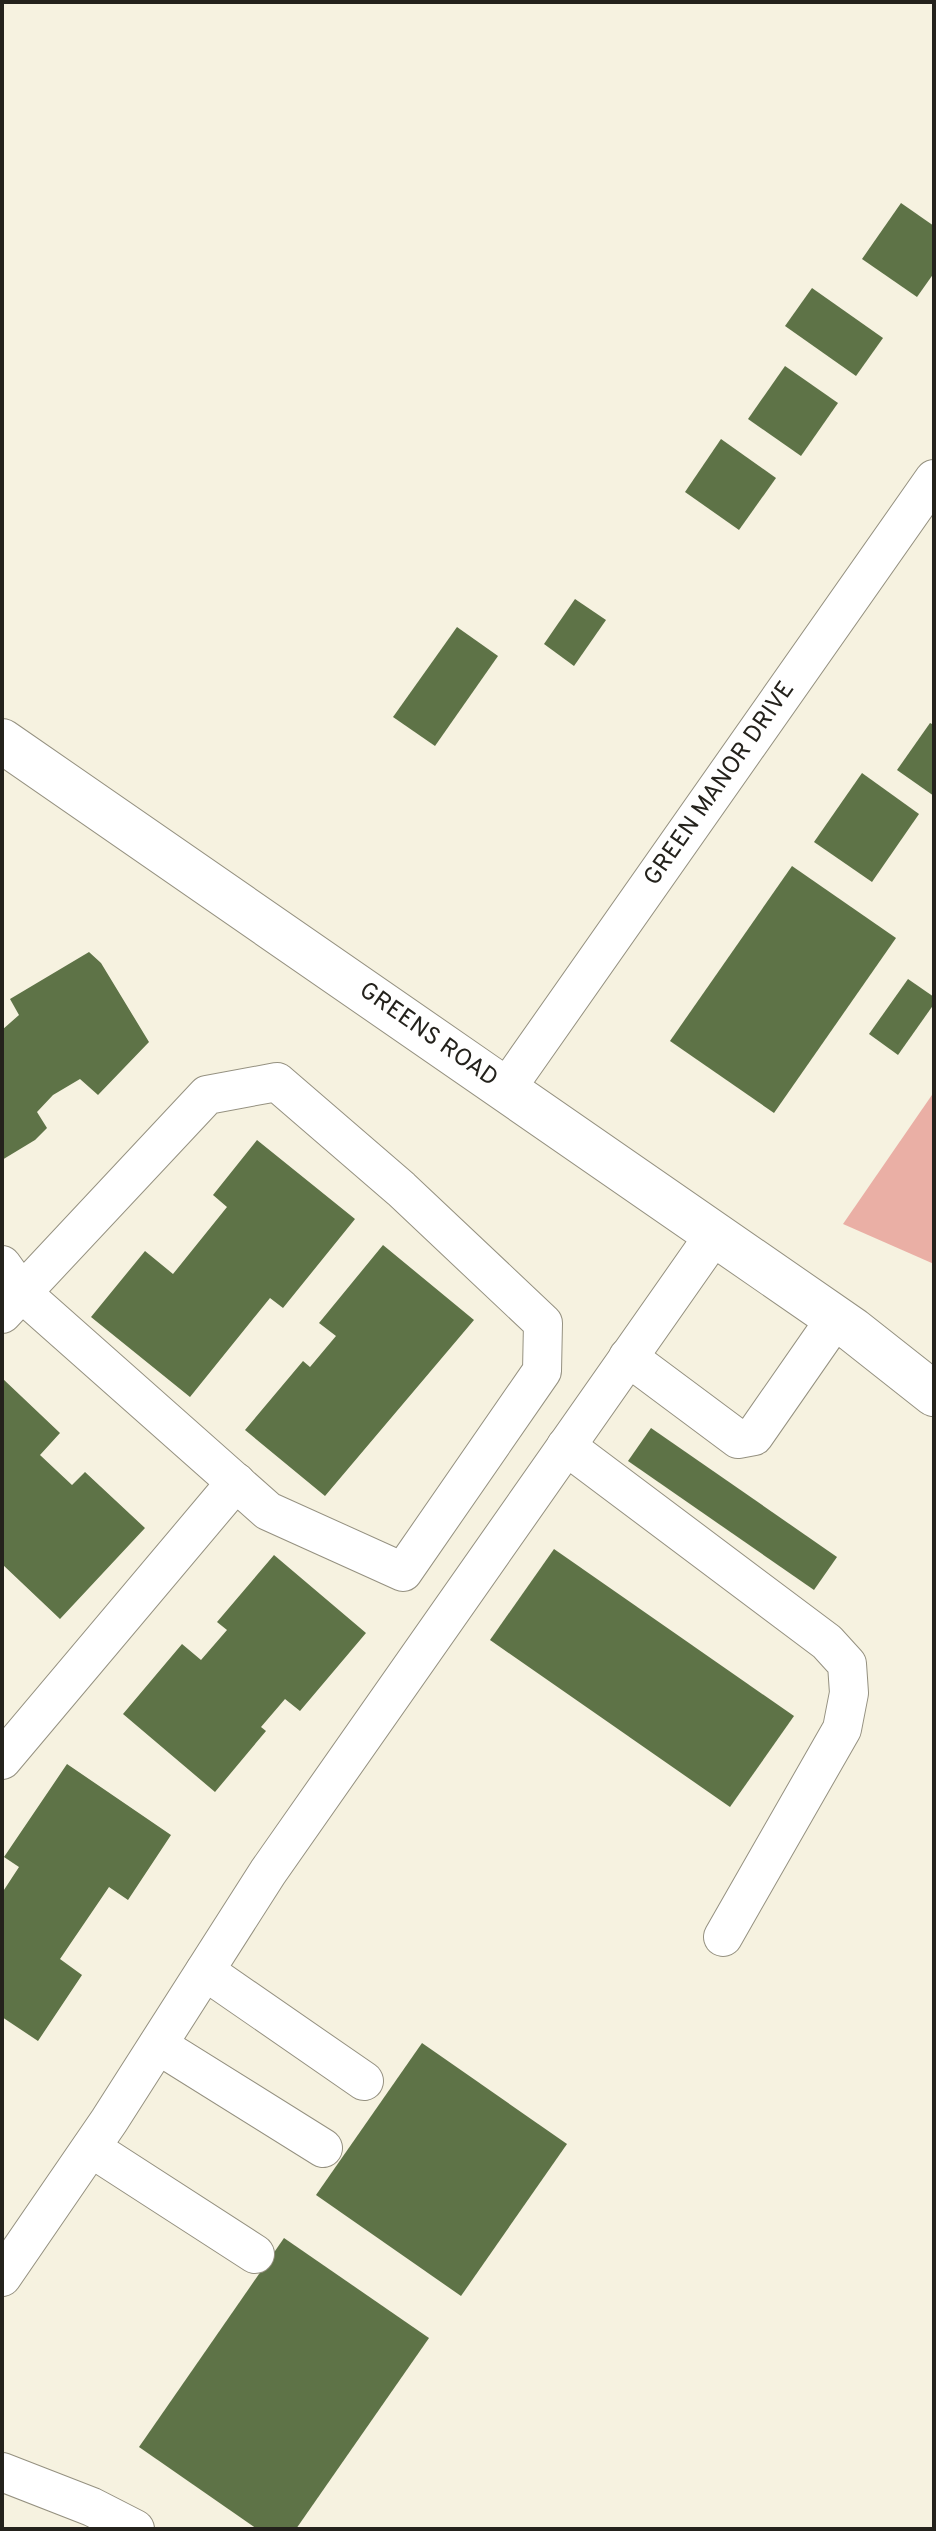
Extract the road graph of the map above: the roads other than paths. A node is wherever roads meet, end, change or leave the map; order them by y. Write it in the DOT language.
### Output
graph roads {
  1 [pos="934,479"];
  2 [pos="4,748"];
  3 [pos="506,1089"];
  4 [pos="715,1234"];
  5 [pos="9,1291"];
  6 [pos="844,1324"];
  7 [pos="628,1357"];
  8 [pos="934,1375"];
  9 [pos="934,1394"];
  10 [pos="566,1446"];
  11 [pos="236,1482"];
  12 [pos="2,1760"];
  13 [pos="723,1937"];
  14 [pos="205,1971"];
  15 [pos="158,2045"];
  16 [pos="364,2081"];
  17 [pos="91,2148"];
  18 [pos="323,2148"];
  19 [pos="255,2254"];
  20 [pos="2,2277"];
  21 [pos="2,2472"];
  22 [pos="135,2529"];
  1 -- 3 [label="street, GREEN MANOR DRIVE"];
  2 -- 3 [label="main road, GREENS ROAD"];
  3 -- 4 [label="main road, GREENS ROAD"];
  4 -- 6 [label="main road, GREENS ROAD"];
  4 -- 7 [label="street"];
  5 -- 11 [label="street"];
  5 -- 11 [label="street"];
  6 -- 7 [label="street"];
  6 -- 8 [label="main road, GREENS ROAD"];
  6 -- 9 [label="main road, GREENS ROAD"];
  7 -- 10 [label="street"];
  10 -- 13 [label="street"];
  10 -- 14 [label="street"];
  11 -- 12 [label="street"];
  14 -- 15 [label="street"];
  14 -- 16 [label="street"];
  15 -- 17 [label="street"];
  15 -- 18 [label="street"];
  17 -- 19 [label="street"];
  17 -- 20 [label="street"];
  21 -- 22 [label="street"];
}
